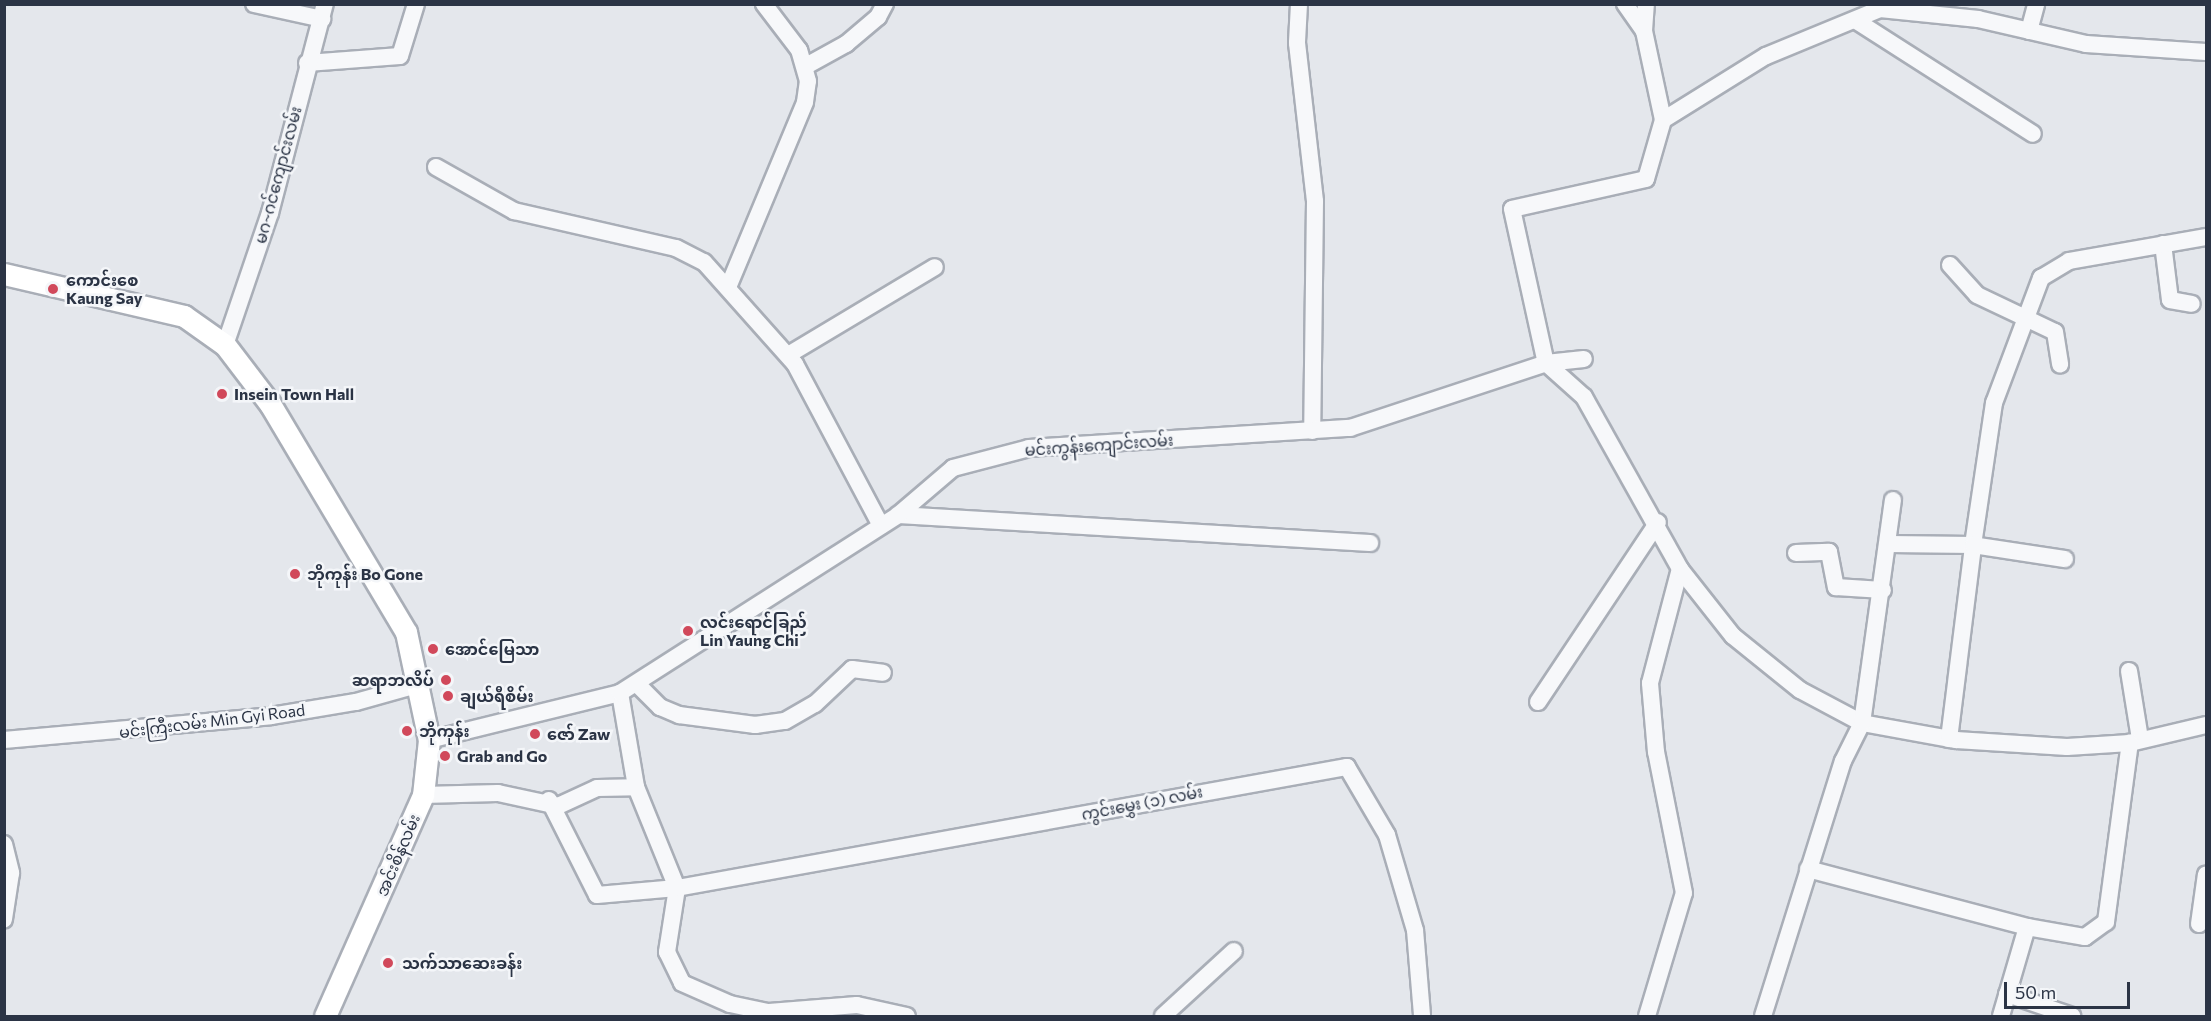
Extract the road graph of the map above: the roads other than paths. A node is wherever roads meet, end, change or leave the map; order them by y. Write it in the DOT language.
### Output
graph roads {
  1 [pos="254,4"];
  2 [pos="416,4"];
  3 [pos="764,4"];
  4 [pos="885,4"];
  5 [pos="1299,4"];
  6 [pos="1625,4"];
  7 [pos="1646,4"];
  8 [pos="2036,4"];
  9 [pos="1880,7"];
  10 [pos="324,12"];
  11 [pos="1855,20"];
  12 [pos="1644,31"];
  13 [pos="2029,31"];
  14 [pos="2206,52"];
  15 [pos="307,63"];
  16 [pos="806,66"];
  17 [pos="1663,120"];
  18 [pos="2033,134"];
  19 [pos="436,167"];
  20 [pos="2206,237"];
  21 [pos="2163,244"];
  22 [pos="1950,265"];
  23 [pos="935,267"];
  24 [pos="4,274"];
  25 [pos="729,285"];
  26 [pos="2192,304"];
  27 [pos="2026,317"];
  28 [pos="225,345"];
  29 [pos="788,355"];
  30 [pos="1584,359"];
  31 [pos="1546,363"];
  32 [pos="2060,365"];
  33 [pos="1312,431"];
  34 [pos="1893,500"];
  35 [pos="898,515"];
  36 [pos="1658,522"];
  37 [pos="881,526"];
  38 [pos="1370,543"];
  39 [pos="1890,544"];
  40 [pos="1973,545"];
  41 [pos="1796,553"];
  42 [pos="2065,559"];
  43 [pos="1680,569"];
  44 [pos="1883,590"];
  45 [pos="2129,671"];
  46 [pos="884,673"];
  47 [pos="637,684"];
  48 [pos="417,685"];
  49 [pos="620,693"];
  50 [pos="1538,702"];
  51 [pos="1862,723"];
  52 [pos="2206,725"];
  53 [pos="1949,739"];
  54 [pos="4,740"];
  55 [pos="429,740"];
  56 [pos="2135,741"];
  57 [pos="636,788"];
  58 [pos="423,795"];
  59 [pos="549,800"];
  60 [pos="4,844"];
  61 [pos="1808,869"];
  62 [pos="2206,874"];
  63 [pos="677,888"];
  64 [pos="4,919"];
  65 [pos="2199,924"];
  66 [pos="2028,927"];
  67 [pos="1234,951"];
  68 [pos="2007,994"];
  69 [pos="325,1017"];
  70 [pos="908,1017"];
  71 [pos="1163,1017"];
  72 [pos="1422,1017"];
  73 [pos="1647,1017"];
  74 [pos="1763,1017"];
  75 [pos="2001,1017"];
  76 [pos="2072,1017"];
  1 -- 10 [label="street"];
  2 -- 15 [label="street"];
  3 -- 16 [label="street"];
  4 -- 16 [label="street"];
  5 -- 33 [label="street"];
  6 -- 12 [label="street"];
  7 -- 12 [label="street"];
  8 -- 13 [label="street"];
  9 -- 11 [label="street"];
  9 -- 13 [label="street"];
  10 -- 15 [label="street, မဂ~ဂင်ကျောင်းလမ်း"];
  11 -- 17 [label="street"];
  11 -- 18 [label="street"];
  12 -- 17 [label="street"];
  13 -- 14 [label="street"];
  15 -- 28 [label="street, မဂ~ဂင်ကျောင်းလမ်း"];
  16 -- 25 [label="street"];
  17 -- 31 [label="street"];
  19 -- 25 [label="street"];
  20 -- 21 [label="street"];
  21 -- 26 [label="street"];
  21 -- 27 [label="street"];
  22 -- 27 [label="street"];
  23 -- 29 [label="street"];
  24 -- 28 [label="main road, အင်းစိန်လမ်း"];
  25 -- 29 [label="street"];
  27 -- 32 [label="street"];
  27 -- 40 [label="street"];
  28 -- 48 [label="main road, အင်းစိန်လမ်း"];
  29 -- 37 [label="street"];
  30 -- 31 [label="street, မင်းကွန်းကျောင်းလမ်း"];
  31 -- 33 [label="street, မင်းကွန်းကျောင်းလမ်း"];
  31 -- 36 [label="street"];
  33 -- 35 [label="street, မင်းကွန်းကျောင်းလမ်း"];
  34 -- 39 [label="street"];
  35 -- 37 [label="street, မင်းကွန်းကျောင်းလမ်း"];
  35 -- 38 [label="street"];
  36 -- 43 [label="street"];
  36 -- 50 [label="street"];
  37 -- 47 [label="street, မင်းကွန်းကျောင်းလမ်း"];
  39 -- 40 [label="street"];
  39 -- 44 [label="street"];
  40 -- 42 [label="street"];
  40 -- 53 [label="street"];
  41 -- 44 [label="street"];
  43 -- 51 [label="street"];
  43 -- 73 [label="street"];
  44 -- 51 [label="street"];
  45 -- 56 [label="street"];
  46 -- 47 [label="street"];
  47 -- 49 [label="street, မင်းကွန်းကျောင်းလမ်း"];
  48 -- 54 [label="street, မင်းကြီးလမ်း Min Gyi Road"];
  48 -- 55 [label="main road, အင်းစိန်လမ်း"];
  49 -- 55 [label="street, မင်းကွန်းကျောင်းလမ်း"];
  49 -- 57 [label="street"];
  51 -- 53 [label="street"];
  51 -- 61 [label="street"];
  52 -- 56 [label="street"];
  53 -- 56 [label="street"];
  55 -- 58 [label="main road, အင်းစိန်လမ်း"];
  56 -- 66 [label="street"];
  57 -- 59 [label="street"];
  57 -- 63 [label="street"];
  58 -- 59 [label="street"];
  58 -- 69 [label="main road, အင်းစိန်လမ်း"];
  59 -- 63 [label="street, ကွင်းမွှေး (၁) လမ်း"];
  60 -- 64 [label="street"];
  61 -- 66 [label="street"];
  61 -- 74 [label="street"];
  62 -- 65 [label="street"];
  63 -- 70 [label="street"];
  63 -- 72 [label="street, ကွင်းမွှေး (၁) လမ်း"];
  66 -- 68 [label="street"];
  67 -- 71 [label="street"];
  68 -- 75 [label="street"];
  68 -- 76 [label="street"];
}
